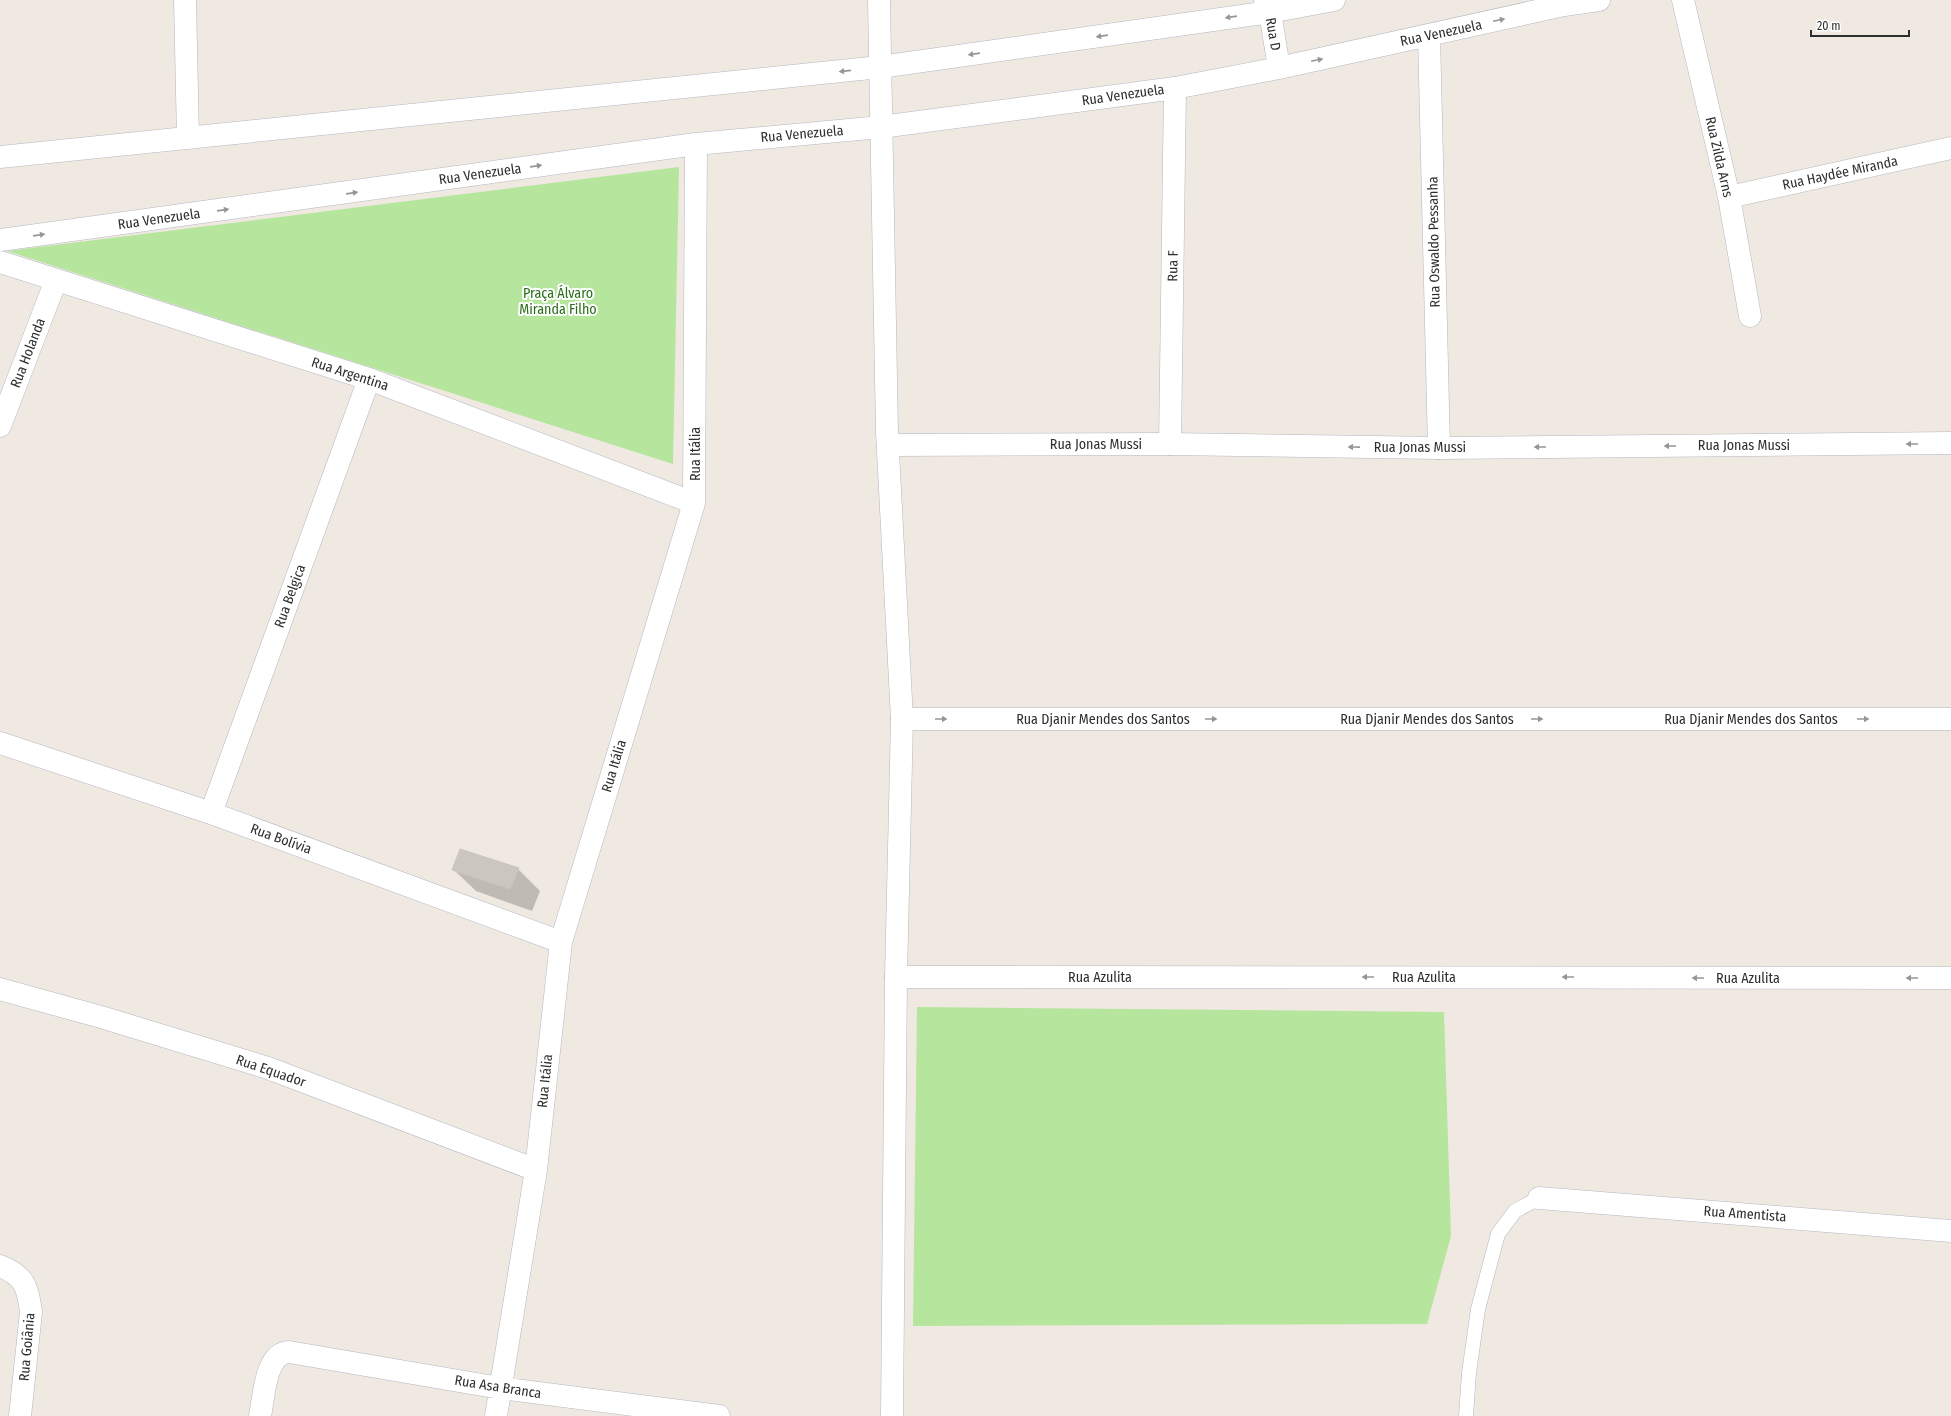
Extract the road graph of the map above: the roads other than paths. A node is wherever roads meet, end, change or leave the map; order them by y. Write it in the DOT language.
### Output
graph roads {
  1 [pos="185,0"];
  2 [pos="879,0"];
  3 [pos="1334,0"];
  4 [pos="1598,0"];
  5 [pos="1683,0"];
  6 [pos="1267,6"];
  7 [pos="1429,35"];
  8 [pos="880,67"];
  9 [pos="1279,68"];
  10 [pos="1175,88"];
  11 [pos="881,127"];
  12 [pos="188,138"];
  13 [pos="696,144"];
  14 [pos="1951,148"];
  15 [pos="0,157"];
  16 [pos="1729,197"];
  17 [pos="0,240"];
  18 [pos="0,262"];
  19 [pos="56,280"];
  20 [pos="1750,316"];
  21 [pos="369,379"];
  22 [pos="0,426"];
  23 [pos="1951,443"];
  24 [pos="1170,444"];
  25 [pos="889,445"];
  26 [pos="1439,448"];
  27 [pos="694,503"];
  28 [pos="902,719"];
  29 [pos="1951,720"];
  30 [pos="0,743"];
  31 [pos="211,813"];
  32 [pos="561,942"];
  33 [pos="896,977"];
  34 [pos="1951,978"];
  35 [pos="0,989"];
  36 [pos="536,1170"];
  37 [pos="1539,1198"];
  38 [pos="1951,1230"];
  39 [pos="0,1266"];
  40 [pos="500,1388"];
  41 [pos="20,1416"];
  42 [pos="260,1416"];
  43 [pos="496,1416"];
  44 [pos="715,1416"];
  45 [pos="892,1416"];
  46 [pos="1466,1416"];
  1 -- 12 [label="street"];
  2 -- 8 [label="street"];
  3 -- 6 [label="street"];
  7 -- 4 [label="street, Rua Venezuela, one-way"];
  5 -- 16 [label="street, Rua Zilda Arns"];
  6 -- 8 [label="street, one-way"];
  6 -- 9 [label="street, Rua D"];
  9 -- 7 [label="street, Rua Venezuela, one-way"];
  7 -- 26 [label="street, Rua Oswaldo Pessanha"];
  8 -- 11 [label="street"];
  8 -- 12 [label="street, one-way"];
  9 -- 10 [label="street, Rua Venezuela"];
  10 -- 11 [label="street, Rua Venezuela"];
  10 -- 24 [label="street, Rua F"];
  11 -- 13 [label="street, Rua Venezuela"];
  11 -- 25 [label="street"];
  12 -- 15 [label="street"];
  17 -- 13 [label="street, Rua Venezuela, one-way"];
  13 -- 27 [label="street, Rua Itália"];
  14 -- 16 [label="street, Rua Haydée Miranda"];
  16 -- 20 [label="street, Rua Zilda Arns"];
  18 -- 19 [label="street, Rua Argentina"];
  19 -- 21 [label="street, Rua Argentina"];
  19 -- 22 [label="street, Rua Holanda"];
  21 -- 27 [label="street, Rua Argentina"];
  21 -- 31 [label="street, Rua Belgica"];
  23 -- 26 [label="street, Rua Jonas Mussi, one-way"];
  24 -- 25 [label="street, Rua Jonas Mussi"];
  26 -- 24 [label="street, Rua Jonas Mussi, one-way"];
  25 -- 28 [label="street"];
  27 -- 32 [label="street, Rua Itália"];
  28 -- 29 [label="street, Rua Djanir Mendes dos Santos, one-way"];
  28 -- 33 [label="street"];
  30 -- 31 [label="street, Rua Bolívia"];
  31 -- 32 [label="street, Rua Bolívia"];
  32 -- 36 [label="street, Rua Itália"];
  34 -- 33 [label="street, Rua Azulita, one-way"];
  33 -- 45 [label="street"];
  35 -- 36 [label="street, Rua Equador"];
  36 -- 40 [label="street, Rua Itália"];
  37 -- 38 [label="street, Rua Amentista"];
  37 -- 46 [label="lane"];
  39 -- 41 [label="street, Rua Goiânia"];
  40 -- 42 [label="street, Rua Asa Branca"];
  40 -- 43 [label="street, Rua Itália"];
  40 -- 44 [label="street, Rua Asa Branca"];
}
